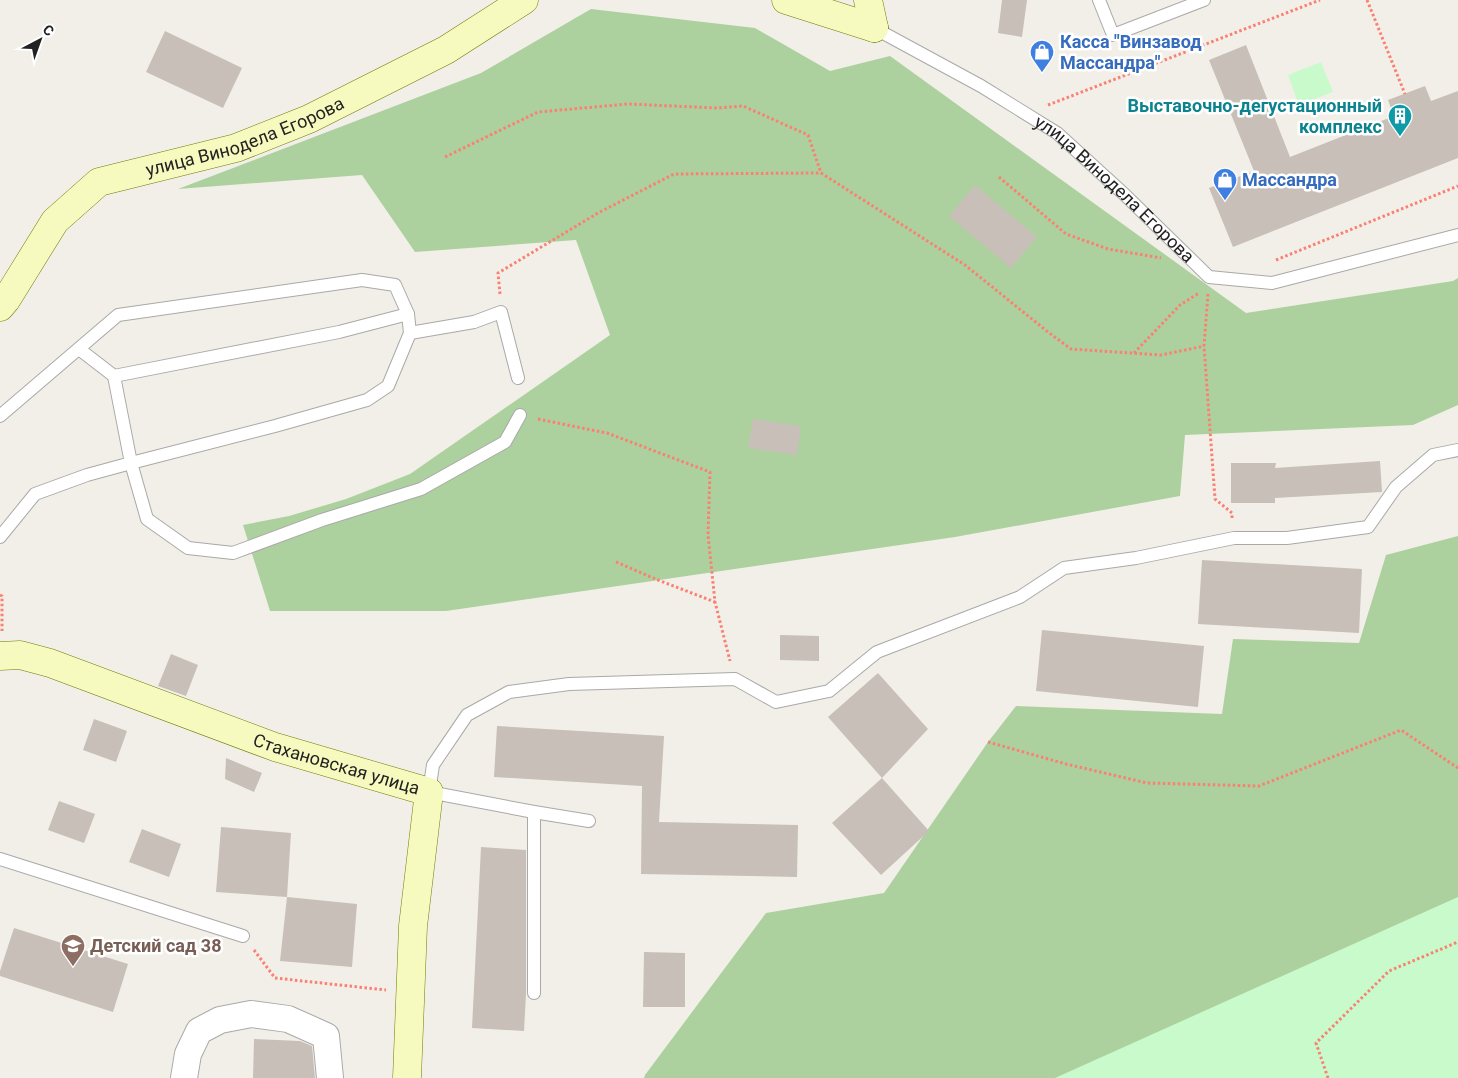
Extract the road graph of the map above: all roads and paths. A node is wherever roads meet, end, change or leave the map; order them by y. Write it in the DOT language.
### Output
graph roads {
  1 [pos="524,0"];
  2 [pos="786,0"];
  3 [pos="868,0"];
  4 [pos="1098,0"];
  5 [pos="1204,0"];
  6 [pos="1320,0"];
  7 [pos="1367,0"];
  8 [pos="874,28"];
  9 [pos="1404,94"];
  10 [pos="1026,114"];
  11 [pos="445,157"];
  12 [pos="821,173"];
  13 [pos="999,177"];
  14 [pos="1458,186"];
  15 [pos="1458,235"];
  16 [pos="1270,263"];
  17 [pos="1196,264"];
  18 [pos="498,273"];
  19 [pos="1209,282"];
  20 [pos="0,307"];
  21 [pos="408,314"];
  22 [pos="410,333"];
  23 [pos="1204,346"];
  24 [pos="79,349"];
  25 [pos="1133,353"];
  26 [pos="114,376"];
  27 [pos="518,378"];
  28 [pos="0,416"];
  29 [pos="520,416"];
  30 [pos="1458,450"];
  31 [pos="131,463"];
  32 [pos="0,537"];
  33 [pos="1234,538"];
  34 [pos="616,562"];
  35 [pos="0,595"];
  36 [pos="715,602"];
  37 [pos="2,655"];
  38 [pos="734,679"];
  39 [pos="988,742"];
  40 [pos="1458,768"];
  41 [pos="429,792"];
  42 [pos="534,812"];
  43 [pos="589,821"];
  44 [pos="0,858"];
  45 [pos="243,936"];
  46 [pos="1458,942"];
  47 [pos="410,993"];
  48 [pos="534,993"];
  49 [pos="184,1078"];
  50 [pos="330,1078"];
  51 [pos="407,1078"];
  52 [pos="1328,1078"];
  1 -- 20 [label="main road, улица Винодела Егорова"];
  2 -- 8 [label="main road, улица Винодела Егорова"];
  3 -- 8 [label="main road"];
  4 -- 5 [label="lane"];
  6 -- 10 [label="path"];
  7 -- 9 [label="path"];
  8 -- 10 [label="lane, улица Винодела Егорова"];
  10 -- 17 [label="lane, улица Винодела Егорова"];
  11 -- 12 [label="path"];
  12 -- 18 [label="path"];
  12 -- 25 [label="path"];
  13 -- 17 [label="path"];
  14 -- 16 [label="path"];
  15 -- 19 [label="lane, улица Винодела Егорова"];
  17 -- 19 [label="lane, улица Винодела Егорова"];
  19 -- 23 [label="path"];
  19 -- 25 [label="path"];
  21 -- 22 [label="lane"];
  21 -- 24 [label="lane"];
  21 -- 26 [label="lane"];
  22 -- 27 [label="lane"];
  22 -- 31 [label="lane"];
  23 -- 25 [label="path"];
  23 -- 33 [label="path"];
  24 -- 26 [label="lane"];
  24 -- 28 [label="lane"];
  26 -- 31 [label="lane"];
  29 -- 31 [label="lane"];
  29 -- 36 [label="path"];
  30 -- 33 [label="lane"];
  31 -- 32 [label="lane"];
  33 -- 38 [label="lane"];
  34 -- 36 [label="path"];
  35 -- 37 [label="path"];
  36 -- 38 [label="path"];
  37 -- 41 [label="main road, Стахановская улица"];
  38 -- 41 [label="lane"];
  39 -- 40 [label="path"];
  41 -- 42 [label="lane"];
  41 -- 47 [label="main road, Стахановская улица"];
  42 -- 43 [label="lane"];
  42 -- 48 [label="lane"];
  44 -- 45 [label="lane"];
  45 -- 47 [label="path"];
  46 -- 52 [label="path"];
  47 -- 51 [label="main road, Стахановская улица"];
  49 -- 50 [label="street"];
}
